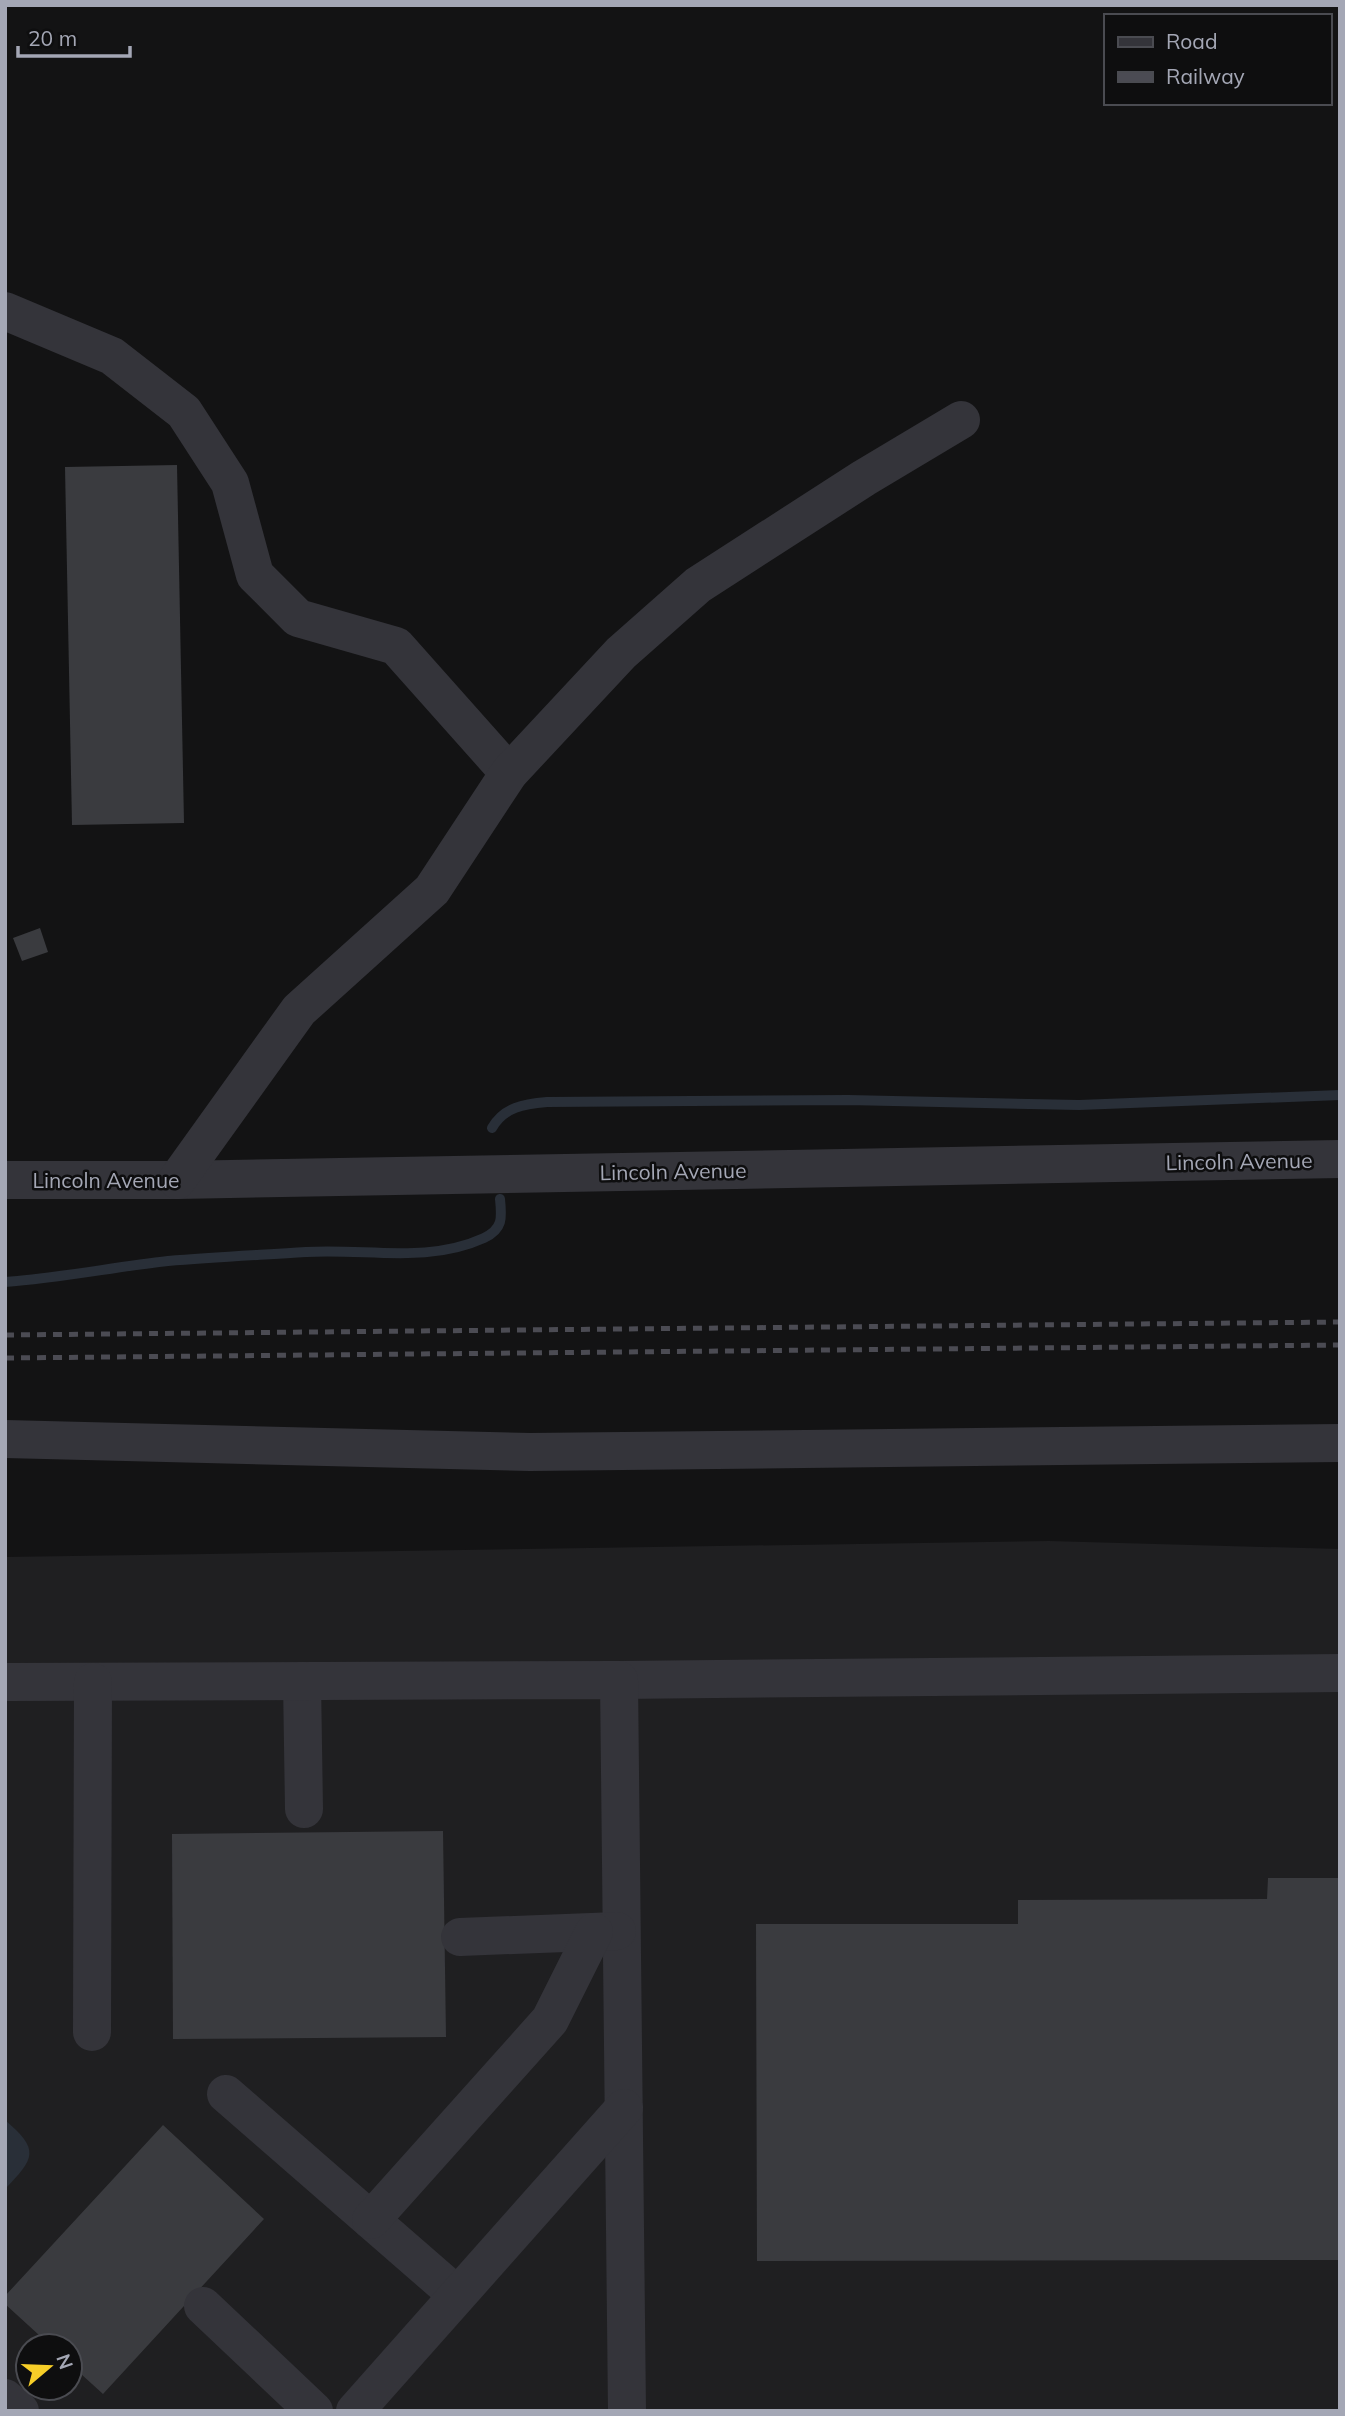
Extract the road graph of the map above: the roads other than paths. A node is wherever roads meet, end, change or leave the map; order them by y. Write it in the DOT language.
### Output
graph roads {
  1 [pos="5,311"];
  2 [pos="961,420"];
  3 [pos="509,773"];
  4 [pos="1340,1159"];
  5 [pos="5,1180"];
  6 [pos="177,1180"];
  7 [pos="5,1439"];
  8 [pos="1340,1443"];
  9 [pos="1340,1673"];
  10 [pos="619,1680"];
  11 [pos="302,1681"];
  12 [pos="5,1682"];
  13 [pos="93,1682"];
  14 [pos="304,1809"];
  15 [pos="608,1932"];
  16 [pos="460,1937"];
  17 [pos="92,2032"];
  18 [pos="226,2094"];
  19 [pos="625,2108"];
  20 [pos="371,2220"];
  21 [pos="457,2295"];
  22 [pos="204,2306"];
  23 [pos="5,2398"];
  24 [pos="19,2411"];
  25 [pos="314,2411"];
  26 [pos="355,2411"];
  27 [pos="627,2411"];
  1 -- 3 [label="street"];
  2 -- 3 [label="street"];
  3 -- 6 [label="street"];
  4 -- 6 [label="street, Lincoln Avenue"];
  5 -- 6 [label="street, Lincoln Avenue"];
  7 -- 8 [label="street"];
  9 -- 10 [label="street"];
  10 -- 11 [label="street"];
  10 -- 15 [label="street"];
  11 -- 13 [label="street"];
  11 -- 14 [label="street"];
  12 -- 13 [label="street"];
  13 -- 17 [label="street"];
  15 -- 16 [label="street"];
  15 -- 19 [label="street"];
  15 -- 20 [label="street"];
  18 -- 20 [label="street"];
  19 -- 21 [label="street"];
  19 -- 27 [label="street"];
  20 -- 21 [label="street"];
  21 -- 26 [label="street"];
  22 -- 25 [label="street"];
  23 -- 24 [label="street"];
}
